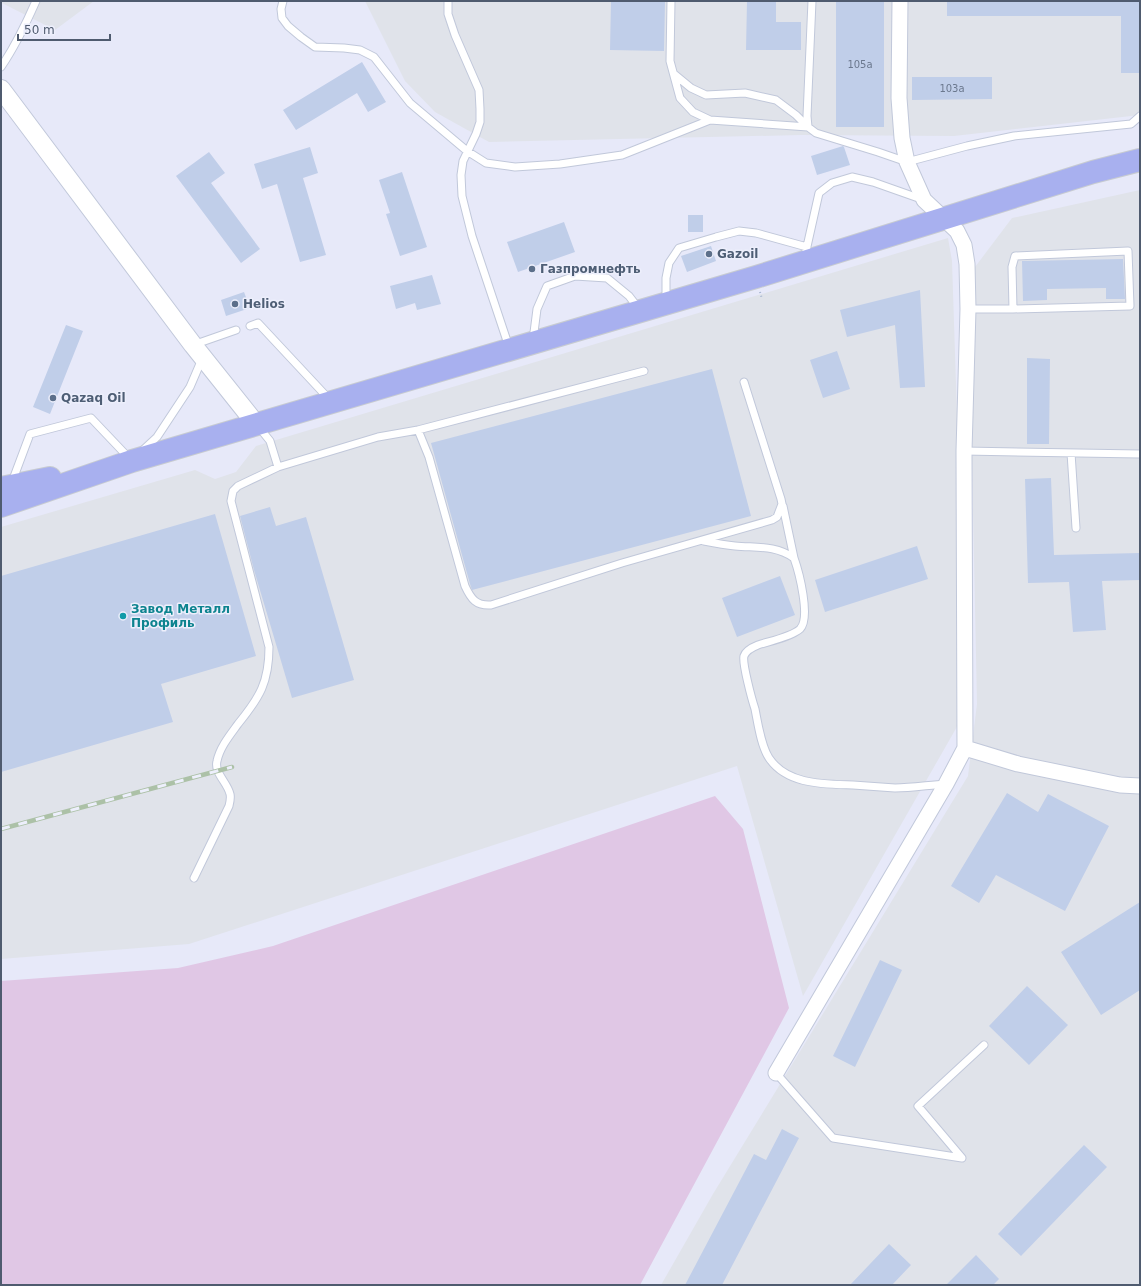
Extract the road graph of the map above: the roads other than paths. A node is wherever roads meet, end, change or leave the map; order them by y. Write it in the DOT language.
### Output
graph roads {
  1 [pos="36,1"];
  2 [pos="283,1"];
  3 [pos="448,1"];
  4 [pos="671,1"];
  5 [pos="812,1"];
  6 [pos="900,1"];
  7 [pos="1,68"];
  8 [pos="674,74"];
  9 [pos="1,89"];
  10 [pos="1140,116"];
  11 [pos="710,120"];
  12 [pos="808,126"];
  13 [pos="467,151"];
  14 [pos="1140,160"];
  15 [pos="907,162"];
  16 [pos="924,200"];
  17 [pos="945,219"];
  18 [pos="806,254"];
  19 [pos="666,303"];
  20 [pos="968,309"];
  21 [pos="1013,309"];
  22 [pos="640,311"];
  23 [pos="250,326"];
  24 [pos="236,330"];
  25 [pos="533,342"];
  26 [pos="510,349"];
  27 [pos="197,351"];
  28 [pos="644,371"];
  29 [pos="744,382"];
  30 [pos="332,402"];
  31 [pos="256,424"];
  32 [pos="418,430"];
  33 [pos="964,451"];
  34 [pos="1071,453"];
  35 [pos="1140,454"];
  36 [pos="132,461"];
  37 [pos="278,467"];
  38 [pos="6,487"];
  39 [pos="782,504"];
  40 [pos="1,506"];
  41 [pos="1076,528"];
  42 [pos="699,541"];
  43 [pos="794,558"];
  44 [pos="965,748"];
  45 [pos="946,784"];
  46 [pos="1140,786"];
  47 [pos="194,878"];
  48 [pos="984,1045"];
  49 [pos="776,1073"];
  1 -- 7 [label="lane"];
  2 -- 13 [label="lane"];
  3 -- 13 [label="lane"];
  4 -- 8 [label="lane"];
  5 -- 12 [label="lane"];
  6 -- 15 [label="street"];
  8 -- 11 [label="lane"];
  8 -- 12 [label="lane"];
  9 -- 27 [label="street"];
  10 -- 15 [label="lane"];
  11 -- 12 [label="lane"];
  11 -- 13 [label="lane"];
  12 -- 15 [label="lane"];
  13 -- 26 [label="lane"];
  14 -- 17 [label="main road"];
  15 -- 16 [label="street"];
  16 -- 17 [label="street"];
  16 -- 18 [label="lane"];
  17 -- 18 [label="main road"];
  17 -- 20 [label="street"];
  18 -- 19 [label="main road"];
  18 -- 19 [label="lane"];
  19 -- 22 [label="main road"];
  20 -- 21 [label="lane"];
  20 -- 33 [label="street"];
  21 -- 21 [label="lane"];
  22 -- 25 [label="main road"];
  22 -- 25 [label="lane"];
  23 -- 30 [label="lane"];
  24 -- 27 [label="lane"];
  25 -- 26 [label="main road"];
  26 -- 30 [label="main road"];
  27 -- 31 [label="street"];
  27 -- 36 [label="lane"];
  28 -- 32 [label="lane"];
  29 -- 39 [label="lane"];
  30 -- 31 [label="main road"];
  31 -- 36 [label="main road"];
  31 -- 37 [label="lane"];
  32 -- 37 [label="lane"];
  32 -- 42 [label="lane"];
  33 -- 34 [label="lane"];
  33 -- 44 [label="street"];
  34 -- 35 [label="lane"];
  34 -- 41 [label="lane"];
  36 -- 38 [label="main road"];
  36 -- 38 [label="lane"];
  36 -- 40 [label="main road"];
  37 -- 47 [label="lane"];
  39 -- 42 [label="lane"];
  39 -- 43 [label="lane"];
  42 -- 43 [label="lane"];
  43 -- 45 [label="lane"];
  44 -- 45 [label="street"];
  44 -- 46 [label="street"];
  45 -- 49 [label="street"];
  48 -- 49 [label="lane"];
}
